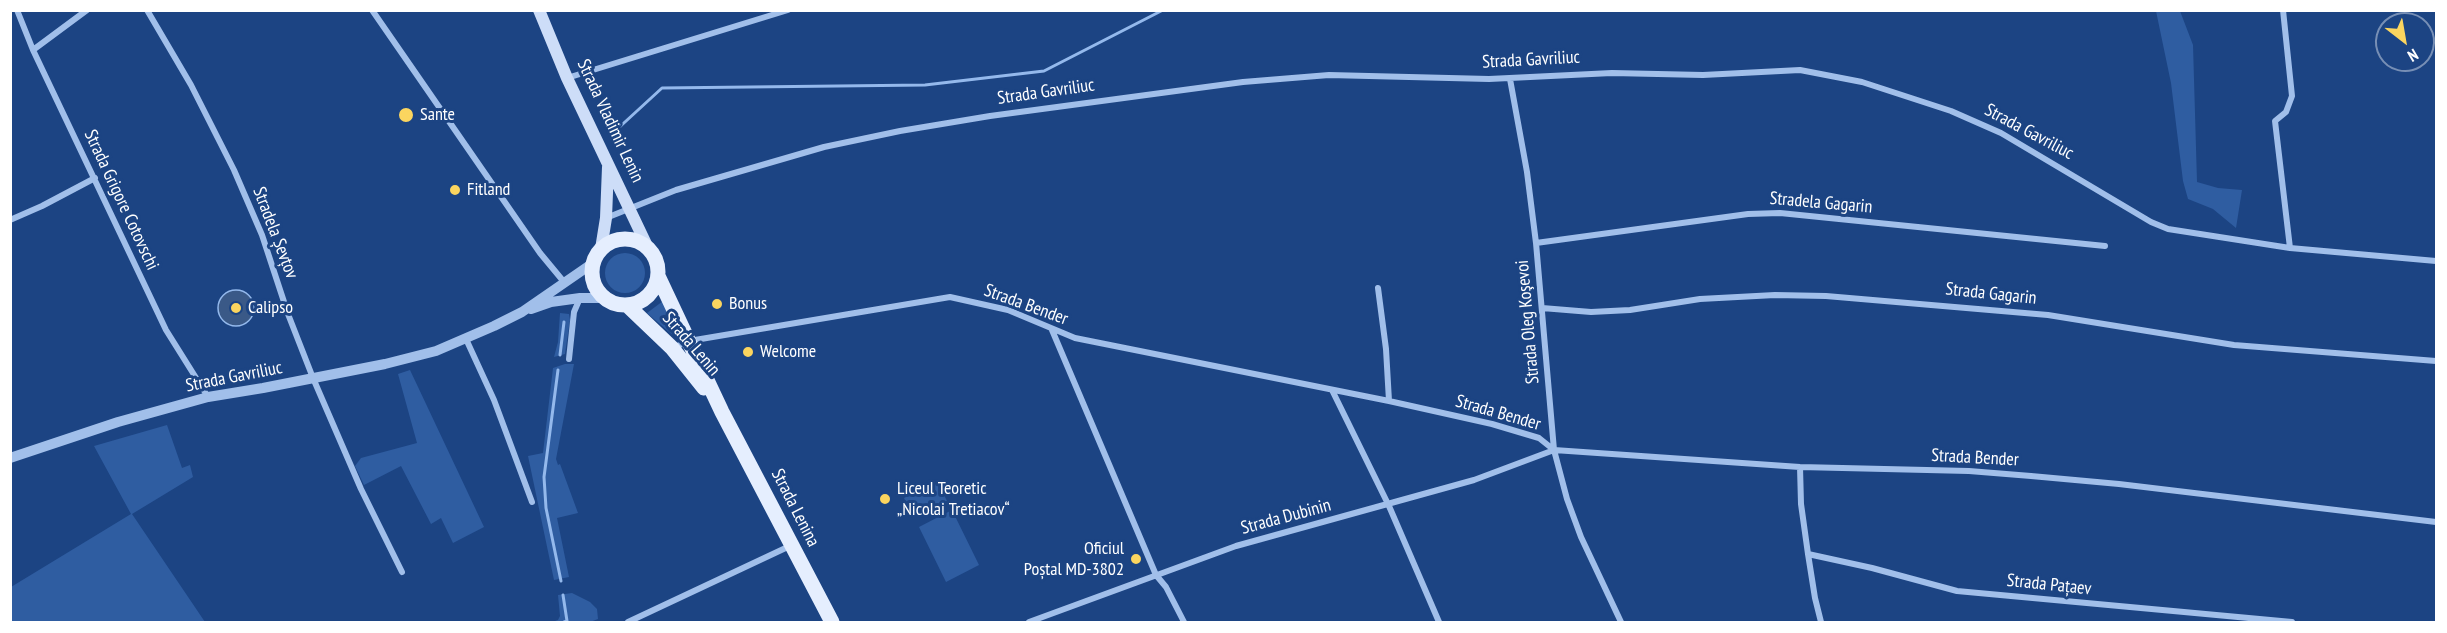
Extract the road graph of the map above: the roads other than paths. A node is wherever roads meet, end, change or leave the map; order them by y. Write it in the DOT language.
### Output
graph roads {
  1 [pos="17,10"];
  2 [pos="87,10"];
  3 [pos="147,10"];
  4 [pos="372,10"];
  5 [pos="539,10"];
  6 [pos="788,10"];
  7 [pos="2283,10"];
  8 [pos="33,50"];
  9 [pos="567,78"];
  10 [pos="1510,79"];
  11 [pos="608,163"];
  12 [pos="95,178"];
  13 [pos="630,209"];
  14 [pos="606,218"];
  15 [pos="10,220"];
  16 [pos="1536,243"];
  17 [pos="2105,246"];
  18 [pos="648,248"];
  19 [pos="2290,248"];
  20 [pos="597,256"];
  21 [pos="2436,261"];
  22 [pos="658,276"];
  23 [pos="564,282"];
  24 [pos="1378,288"];
  25 [pos="580,298"];
  26 [pos="604,298"];
  27 [pos="627,305"];
  28 [pos="1542,308"];
  29 [pos="522,312"];
  30 [pos="1052,329"];
  31 [pos="466,339"];
  32 [pos="689,341"];
  33 [pos="672,348"];
  34 [pos="568,358"];
  35 [pos="2436,361"];
  36 [pos="313,378"];
  37 [pos="1332,390"];
  38 [pos="208,397"];
  39 [pos="1389,401"];
  40 [pos="722,412"];
  41 [pos="1554,450"];
  42 [pos="10,458"];
  43 [pos="1800,467"];
  44 [pos="532,502"];
  45 [pos="1389,506"];
  46 [pos="2436,522"];
  47 [pos="792,545"];
  48 [pos="1808,554"];
  49 [pos="402,572"];
  50 [pos="1156,574"];
  51 [pos="628,622"];
  52 [pos="832,622"];
  53 [pos="1029,622"];
  54 [pos="1184,622"];
  55 [pos="1439,622"];
  56 [pos="1621,622"];
  57 [pos="1821,622"];
  58 [pos="2292,622"];
  1 -- 8 [label="street, Strada Grigore Cotovschi"];
  2 -- 8 [label="street"];
  3 -- 36 [label="street, Stradela Șevțov"];
  4 -- 23 [label="street"];
  5 -- 9 [label="main road, Strada Vladimir Lenin"];
  6 -- 9 [label="street"];
  7 -- 19 [label="street"];
  8 -- 12 [label="street, Strada Grigore Cotovschi"];
  9 -- 11 [label="main road, Strada Vladimir Lenin"];
  10 -- 13 [label="street, Strada Gavriliuc"];
  10 -- 16 [label="street, Strada Oleg Koşevoi"];
  10 -- 19 [label="street, Strada Gavriliuc"];
  11 -- 13 [label="main road, Strada Vladimir Lenin"];
  11 -- 14 [label="main road"];
  12 -- 15 [label="street"];
  12 -- 38 [label="street, Strada Grigore Cotovschi"];
  13 -- 14 [label="street, Strada Gavriliuc"];
  13 -- 18 [label="main road, Strada Vladimir Lenin"];
  14 -- 20 [label="main road"];
  16 -- 17 [label="street, Stradela Gagarin"];
  16 -- 28 [label="street, Strada Oleg Koşevoi"];
  18 -- 20 [label="main road"];
  18 -- 22 [label="main road"];
  19 -- 21 [label="street, Strada Gavriliuc"];
  20 -- 23 [label="street, Strada Gavriliuc"];
  20 -- 26 [label="main road"];
  22 -- 27 [label="main road"];
  22 -- 32 [label="main road"];
  23 -- 29 [label="street, Strada Gavriliuc"];
  24 -- 39 [label="street"];
  25 -- 26 [label="street, Strada Gavriliuc"];
  25 -- 29 [label="street, Strada Gavriliuc"];
  25 -- 34 [label="street"];
  26 -- 27 [label="main road"];
  27 -- 33 [label="main road, Strada Lenin"];
  28 -- 35 [label="street, Strada Gagarin"];
  28 -- 41 [label="street, Strada Oleg Koşevoi"];
  29 -- 31 [label="street, Strada Gavriliuc"];
  30 -- 32 [label="street, Strada Bender"];
  30 -- 37 [label="street, Strada Bender"];
  30 -- 50 [label="street"];
  31 -- 36 [label="street, Strada Gavriliuc"];
  31 -- 44 [label="street"];
  32 -- 33 [label="street, Strada Bender"];
  32 -- 40 [label="main road"];
  33 -- 40 [label="main road, Strada Lenin"];
  36 -- 38 [label="street, Strada Gavriliuc"];
  36 -- 49 [label="street, Stradela Șevțov"];
  37 -- 39 [label="street, Strada Bender"];
  37 -- 45 [label="street"];
  38 -- 42 [label="street, Strada Gavriliuc"];
  39 -- 41 [label="street, Strada Bender"];
  40 -- 47 [label="main road, Strada Lenina"];
  41 -- 43 [label="street, Strada Bender"];
  41 -- 45 [label="street, Strada Dubinin"];
  41 -- 56 [label="street, Strada Oleg Koşevoi"];
  43 -- 46 [label="street, Strada Bender"];
  43 -- 48 [label="street"];
  45 -- 50 [label="street, Strada Dubinin"];
  45 -- 55 [label="street"];
  47 -- 51 [label="street"];
  47 -- 52 [label="main road, Strada Lenina"];
  48 -- 57 [label="street"];
  48 -- 58 [label="street, Strada Pațaev"];
  50 -- 53 [label="street, Strada Dubinin"];
  50 -- 54 [label="street"];
}
